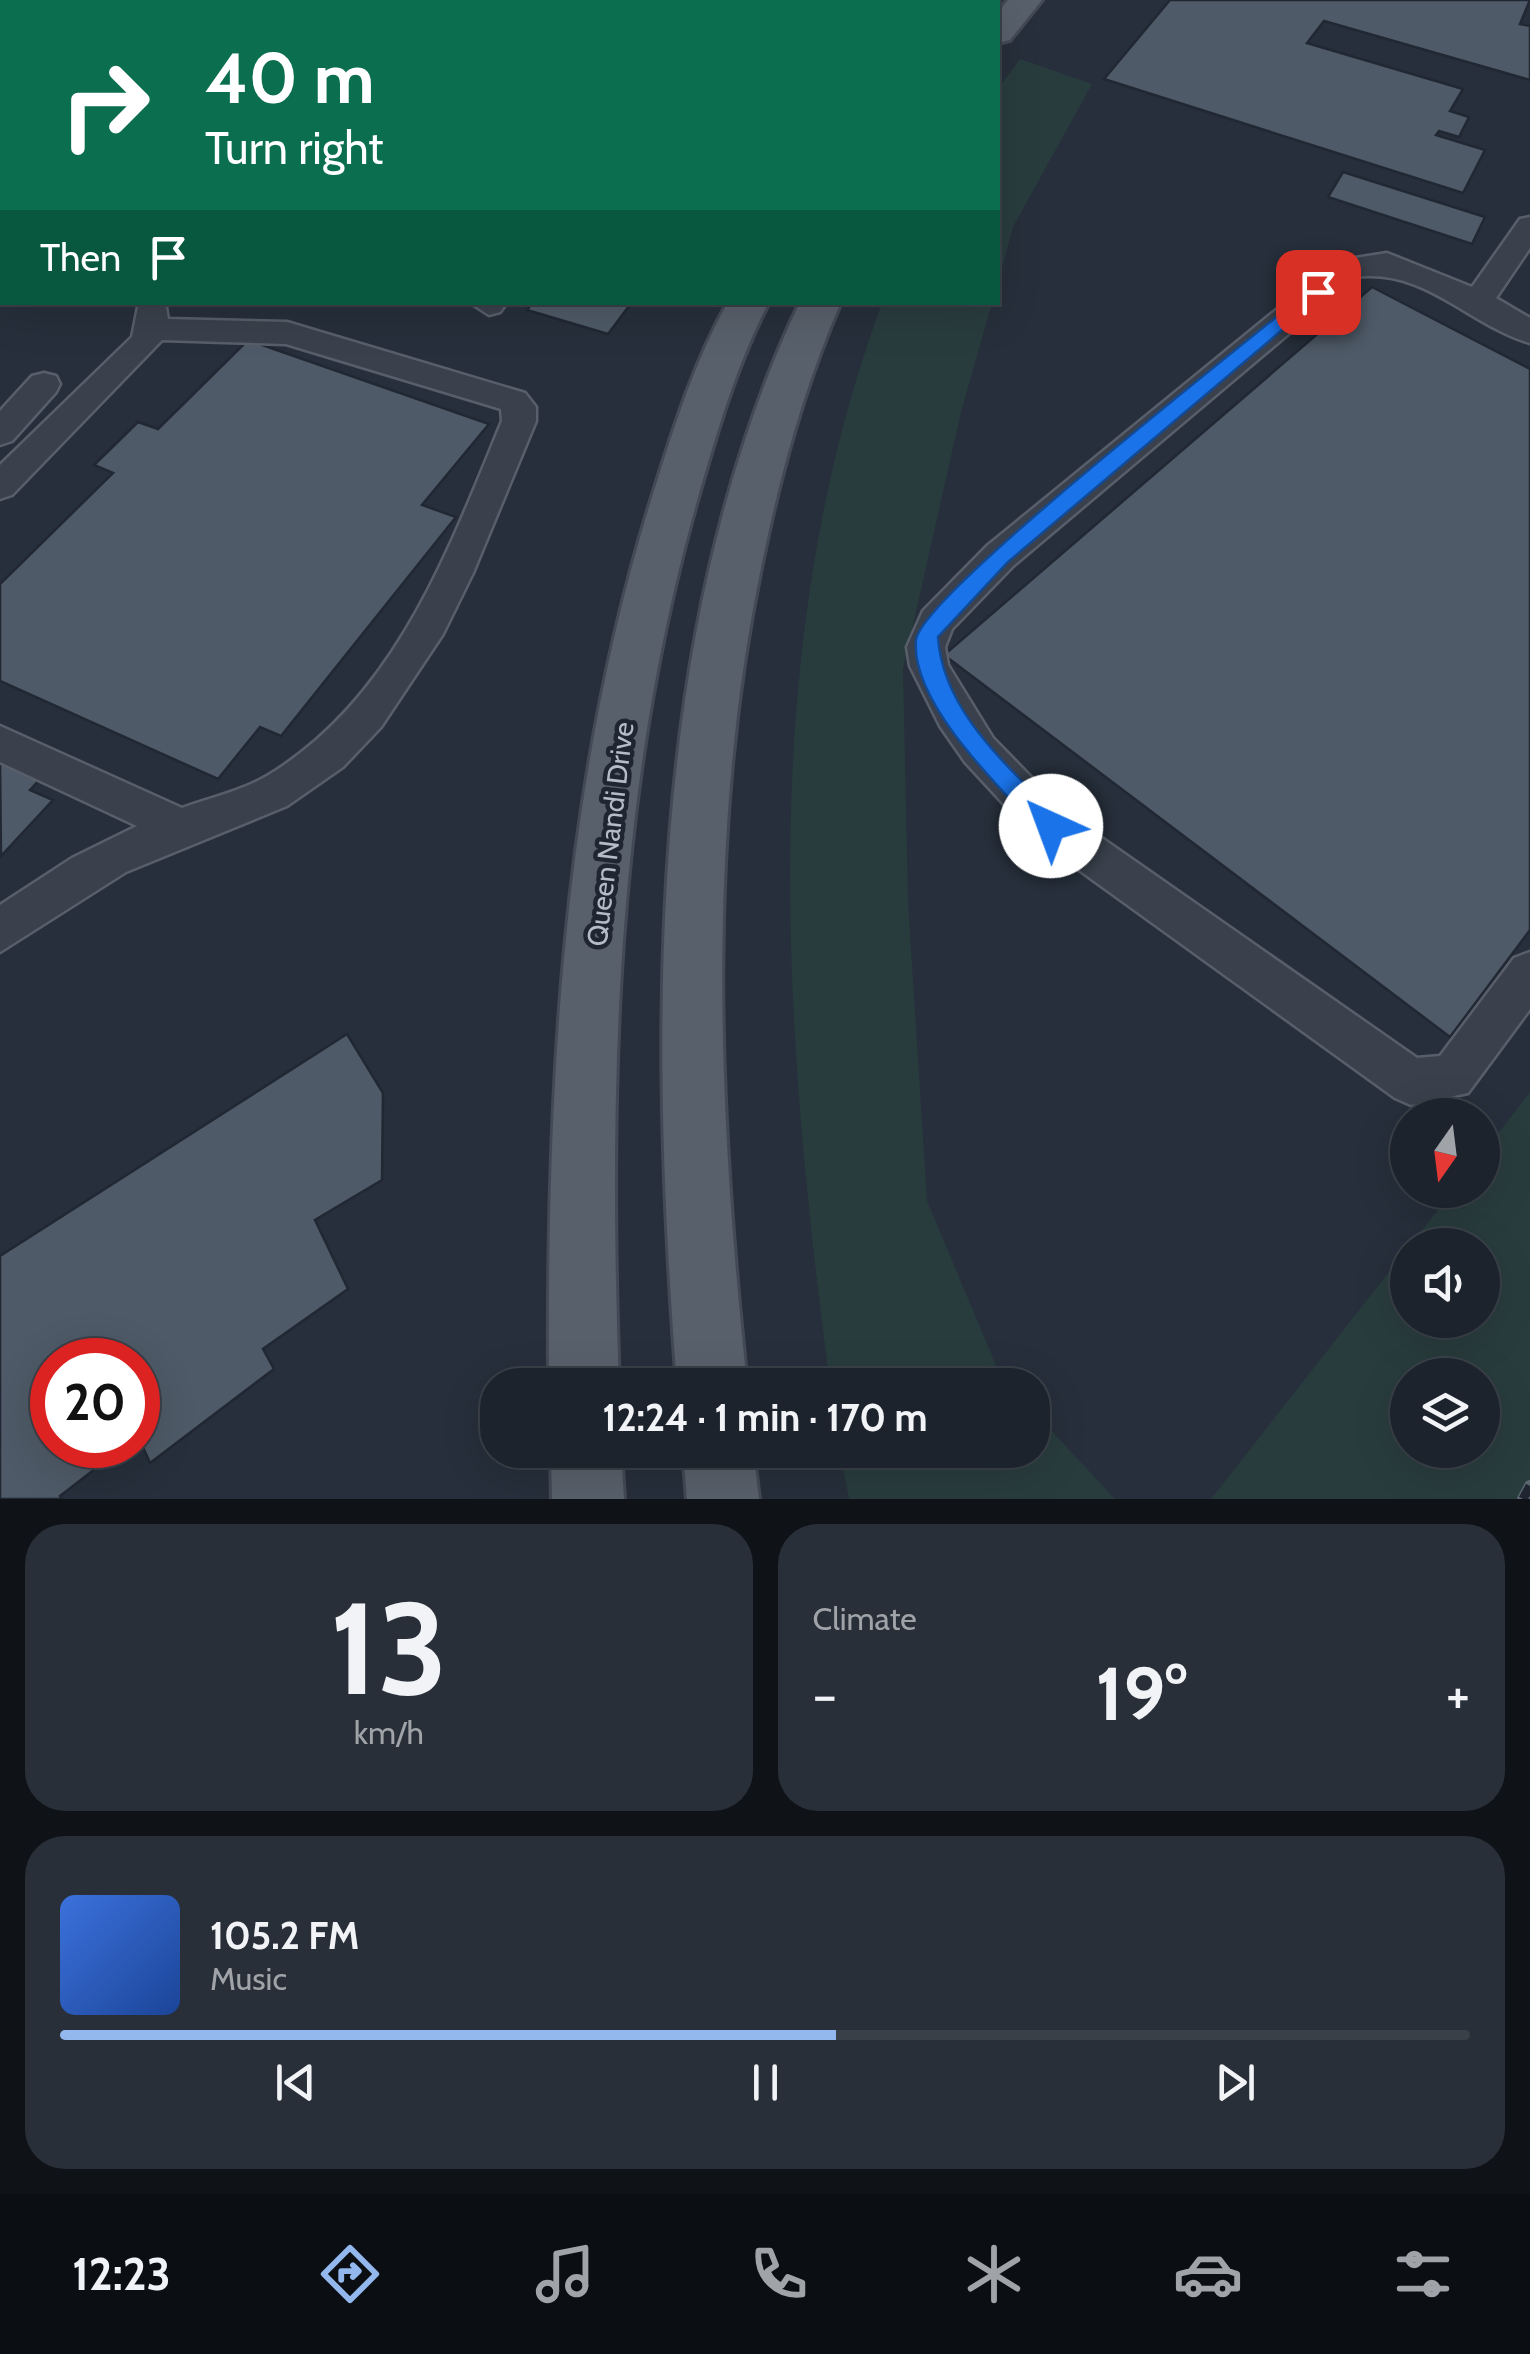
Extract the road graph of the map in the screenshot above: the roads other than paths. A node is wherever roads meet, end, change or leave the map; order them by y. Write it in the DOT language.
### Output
graph roads {
  1 [pos="1026,0"];
  2 [pos="1000,30"];
  3 [pos="1530,226"];
  4 [pos="1478,300"];
  5 [pos="748,305"];
  6 [pos="820,305"];
  7 [pos="152,316"];
  8 [pos="1527,328"];
  9 [pos="44,384"];
  10 [pos="0,434"];
  11 [pos="7,468"];
  12 [pos="0,744"];
  13 [pos="180,828"];
  14 [pos="0,932"];
  15 [pos="1530,973"];
  16 [pos="584,1368"];
  17 [pos="711,1368"];
  18 [pos="587,1468"];
  19 [pos="720,1468"];
  20 [pos="588,1499"];
  21 [pos="723,1499"];
  1 -- 2 [label="main road"];
  3 -- 4 [label="lane"];
  4 -- 8 [label="lane"];
  4 -- 15 [label="lane"];
  5 -- 16 [label="main road, Queen Nandi Drive"];
  6 -- 17 [label="main road"];
  7 -- 11 [label="lane"];
  7 -- 13 [label="lane"];
  9 -- 10 [label="lane"];
  12 -- 13 [label="lane"];
  13 -- 14 [label="lane"];
  18 -- 20 [label="main road"];
  19 -- 21 [label="main road"];
}
